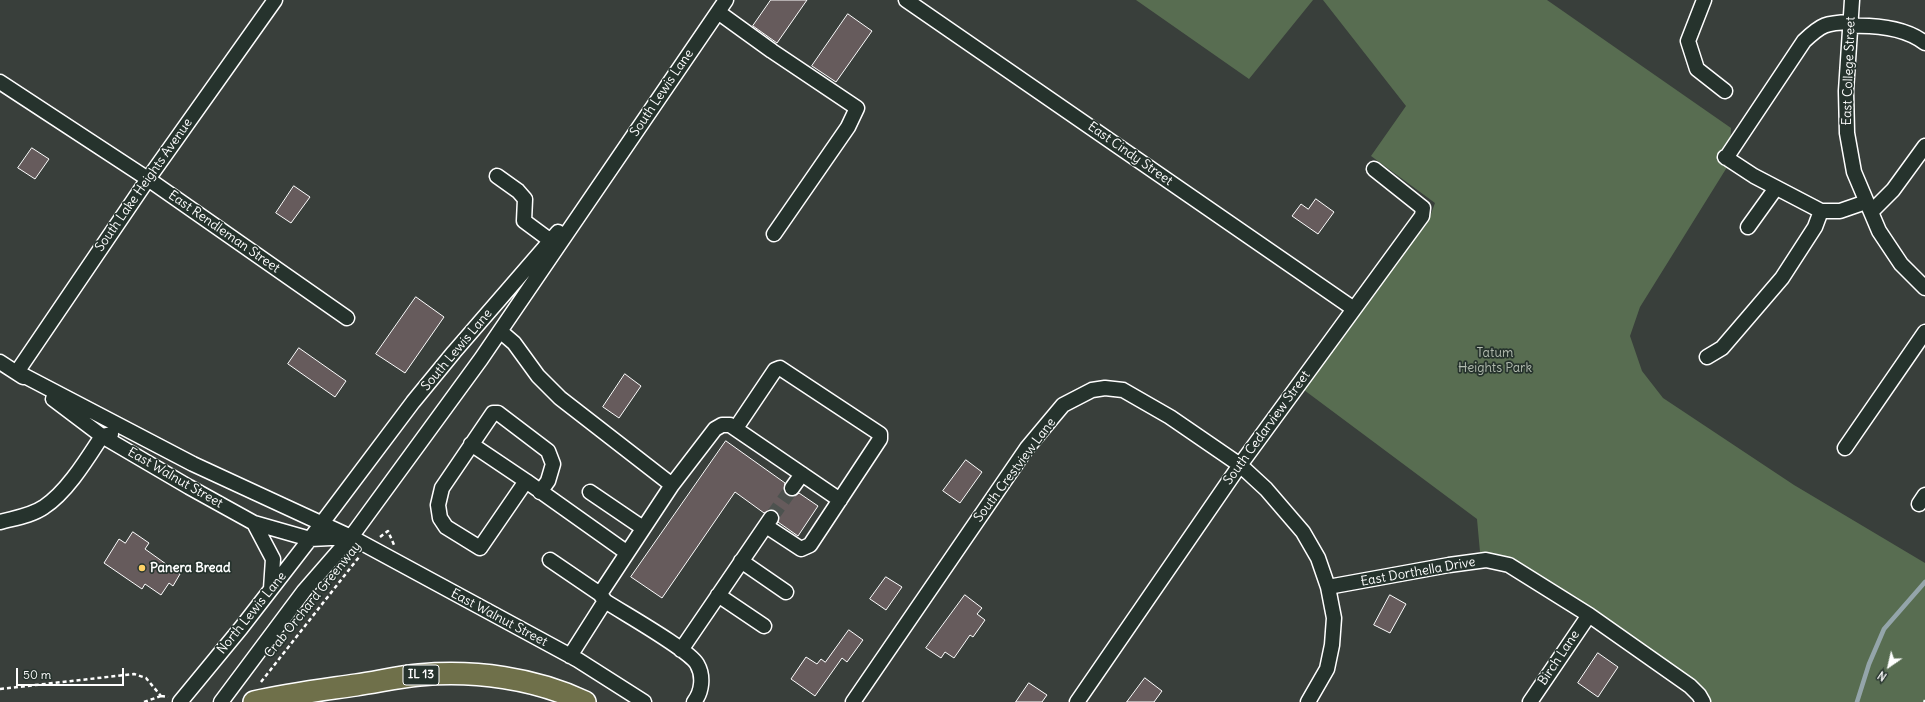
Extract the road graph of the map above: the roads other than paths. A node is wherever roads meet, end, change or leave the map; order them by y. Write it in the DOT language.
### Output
graph roads {
  1 [pos="275,0"];
  2 [pos="726,0"];
  3 [pos="906,0"];
  4 [pos="1704,0"];
  5 [pos="1852,0"];
  6 [pos="718,12"];
  7 [pos="1850,24"];
  8 [pos="1925,43"];
  9 [pos="0,82"];
  10 [pos="1725,91"];
  11 [pos="1925,146"];
  12 [pos="1374,169"];
  13 [pos="497,176"];
  14 [pos="148,179"];
  15 [pos="599,185"];
  16 [pos="1776,188"];
  17 [pos="1869,207"];
  18 [pos="1821,211"];
  19 [pos="1748,227"];
  20 [pos="774,234"];
  21 [pos="551,240"];
  22 [pos="1925,288"];
  23 [pos="1354,309"];
  24 [pos="347,318"];
  25 [pos="500,331"];
  26 [pos="1925,332"];
  27 [pos="1707,357"];
  28 [pos="0,362"];
  29 [pos="16,372"];
  30 [pos="736,428"];
  31 [pos="127,430"];
  32 [pos="102,436"];
  33 [pos="471,444"];
  34 [pos="1845,448"];
  35 [pos="1240,465"];
  36 [pos="802,474"];
  37 [pos="526,481"];
  38 [pos="672,485"];
  39 [pos="792,488"];
  40 [pos="540,492"];
  41 [pos="590,492"];
  42 [pos="840,500"];
  43 [pos="0,522"];
  44 [pos="254,523"];
  45 [pos="323,523"];
  46 [pos="643,528"];
  47 [pos="351,537"];
  48 [pos="310,539"];
  49 [pos="626,552"];
  50 [pos="550,560"];
  51 [pos="741,561"];
  52 [pos="1328,587"];
  53 [pos="272,589"];
  54 [pos="786,592"];
  55 [pos="718,594"];
  56 [pos="602,597"];
  57 [pos="1589,615"];
  58 [pos="764,626"];
  59 [pos="681,650"];
  60 [pos="570,656"];
  61 [pos="256,694"];
  62 [pos="573,700"];
  63 [pos="180,702"];
  64 [pos="221,702"];
  65 [pos="644,702"];
  66 [pos="694,702"];
  67 [pos="853,702"];
  68 [pos="1077,702"];
  69 [pos="1308,702"];
  70 [pos="1530,702"];
  71 [pos="1703,702"];
  1 -- 14 [label="street, South Lake Heights Avenue"];
  2 -- 6 [label="street, South Lewis Lane"];
  3 -- 23 [label="street, East Cindy Street"];
  4 -- 10 [label="street"];
  5 -- 7 [label="street, East College Street"];
  6 -- 15 [label="street, South Lewis Lane"];
  6 -- 20 [label="street"];
  7 -- 8 [label="street"];
  7 -- 16 [label="street"];
  7 -- 17 [label="street, East College Street"];
  9 -- 14 [label="street, East Rendleman Street"];
  11 -- 17 [label="street"];
  12 -- 23 [label="street, South Cedarview Street"];
  13 -- 21 [label="street"];
  14 -- 24 [label="street, East Rendleman Street"];
  14 -- 29 [label="street, South Lake Heights Avenue"];
  15 -- 21 [label="street, South Lewis Lane"];
  15 -- 25 [label="street, South Lewis Lane"];
  16 -- 18 [label="street"];
  16 -- 19 [label="street"];
  17 -- 18 [label="street"];
  17 -- 22 [label="street, East College Street"];
  18 -- 27 [label="street"];
  21 -- 45 [label="street, South Lewis Lane"];
  23 -- 35 [label="street, South Cedarview Street"];
  25 -- 38 [label="street"];
  25 -- 47 [label="street, South Lewis Lane"];
  26 -- 34 [label="street"];
  28 -- 29 [label="street, East Walnut Street"];
  29 -- 31 [label="street, East Walnut Street"];
  29 -- 32 [label="street, East Walnut Street"];
  30 -- 36 [label="street"];
  30 -- 38 [label="street"];
  30 -- 42 [label="street"];
  31 -- 32 [label="street"];
  31 -- 45 [label="street, East Walnut Street"];
  32 -- 43 [label="street"];
  32 -- 44 [label="street, East Walnut Street"];
  33 -- 37 [label="street"];
  33 -- 37 [label="street"];
  33 -- 40 [label="street"];
  35 -- 52 [label="street, South Crestview Lane"];
  35 -- 67 [label="street, South Crestview Lane"];
  35 -- 68 [label="street, South Cedarview Street"];
  36 -- 39 [label="street"];
  36 -- 42 [label="street"];
  37 -- 40 [label="street"];
  38 -- 46 [label="street"];
  40 -- 49 [label="street"];
  41 -- 46 [label="street"];
  42 -- 51 [label="street"];
  44 -- 48 [label="street, East Walnut Street"];
  44 -- 53 [label="street"];
  45 -- 47 [label="street, East Walnut Street"];
  45 -- 48 [label="street, North Lewis Lane"];
  46 -- 49 [label="street"];
  47 -- 48 [label="street, East Walnut Street"];
  47 -- 60 [label="street, East Walnut Street"];
  47 -- 64 [label="street, North Lewis Lane"];
  48 -- 53 [label="street, North Lewis Lane"];
  49 -- 56 [label="street"];
  50 -- 56 [label="street"];
  51 -- 54 [label="street"];
  51 -- 55 [label="street"];
  52 -- 57 [label="street, East Dorthella Drive"];
  52 -- 69 [label="street, South Crestview Lane"];
  53 -- 63 [label="street, North Lewis Lane"];
  55 -- 58 [label="street"];
  55 -- 59 [label="street"];
  56 -- 59 [label="street"];
  56 -- 60 [label="street"];
  57 -- 70 [label="street, Birch Lane"];
  57 -- 71 [label="street, East Dorthella Drive"];
  59 -- 66 [label="street"];
  60 -- 65 [label="street, East Walnut Street"];
  61 -- 62 [label="highway, IL 13"];
}
